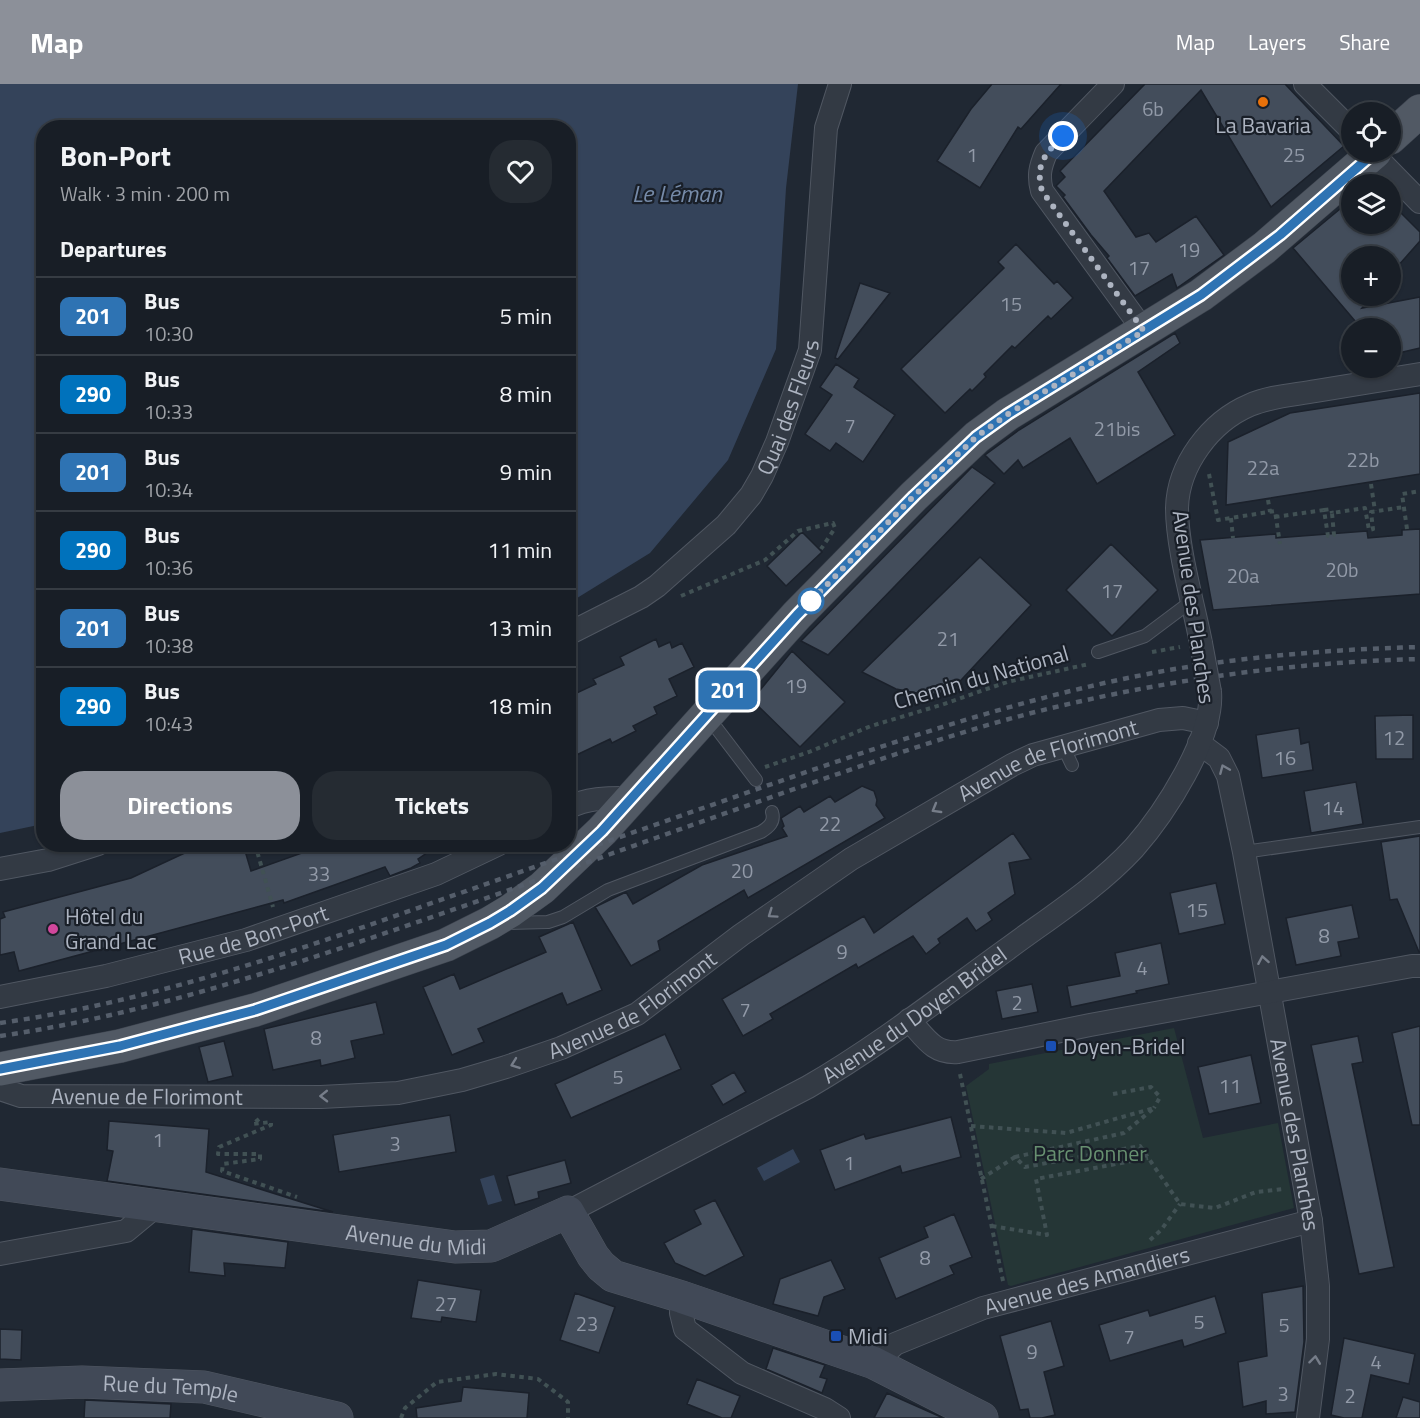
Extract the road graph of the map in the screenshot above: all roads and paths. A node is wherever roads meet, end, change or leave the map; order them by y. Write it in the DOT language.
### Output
graph roads {
  1 [pos="840,84"];
  2 [pos="1113,84"];
  3 [pos="1305,84"];
  4 [pos="1420,111"];
  5 [pos="1341,117"];
  6 [pos="1401,124"];
  7 [pos="1354,162"];
  8 [pos="1386,162"];
  9 [pos="1420,202"];
  10 [pos="1144,331"];
  11 [pos="1420,374"];
  12 [pos="1192,458"];
  13 [pos="1371,484"];
  14 [pos="1420,491"];
  15 [pos="1268,500"];
  16 [pos="1374,506"];
  17 [pos="1404,507"];
  18 [pos="1365,508"];
  19 [pos="1324,510"];
  20 [pos="1375,511"];
  21 [pos="1270,512"];
  22 [pos="1332,513"];
  23 [pos="1275,517"];
  24 [pos="1231,518"];
  25 [pos="1407,529"];
  26 [pos="1233,538"];
  27 [pos="1280,544"];
  28 [pos="842,570"];
  29 [pos="680,597"];
  30 [pos="1193,600"];
  31 [pos="576,630"];
  32 [pos="1202,643"];
  33 [pos="1148,653"];
  34 [pos="1099,657"];
  35 [pos="706,714"];
  36 [pos="1203,733"];
  37 [pos="753,776"];
  38 [pos="632,798"];
  39 [pos="576,804"];
  40 [pos="772,812"];
  41 [pos="1420,827"];
  42 [pos="73,852"];
  43 [pos="257,852"];
  44 [pos="482,852"];
  45 [pos="1244,852"];
  46 [pos="0,869"];
  47 [pos="490,923"];
  48 [pos="279,929"];
  49 [pos="1420,966"];
  50 [pos="1268,993"];
  51 [pos="0,997"];
  52 [pos="909,1020"];
  53 [pos="958,1052"];
  54 [pos="0,1069"];
  55 [pos="0,1089"];
  56 [pos="1113,1094"];
  57 [pos="287,1096"];
  58 [pos="1154,1108"];
  59 [pos="970,1126"];
  60 [pos="1015,1157"];
  61 [pos="1148,1158"];
  62 [pos="222,1171"];
  63 [pos="981,1179"];
  64 [pos="0,1184"];
  65 [pos="1290,1188"];
  66 [pos="1180,1204"];
  67 [pos="155,1207"];
  68 [pos="568,1212"];
  69 [pos="1311,1221"];
  70 [pos="992,1226"];
  71 [pos="1144,1246"];
  72 [pos="0,1254"];
  73 [pos="682,1297"];
  74 [pos="1008,1301"];
  75 [pos="874,1363"];
  76 [pos="0,1385"];
  77 [pos="337,1418"];
  78 [pos="401,1418"];
  79 [pos="568,1418"];
  80 [pos="839,1418"];
  81 [pos="982,1418"];
  82 [pos="1308,1418"];
  1 -- 31 [label="street, Quai des Fleurs"];
  2 -- 10 [label="street"];
  3 -- 5 [label="street"];
  4 -- 6 [label="main road"];
  7 -- 10 [label="main road"];
  8 -- 9 [label="street"];
  10 -- 28 [label="main road"];
  11 -- 12 [label="street, Avenue des Planches"];
  12 -- 24 [label="path"];
  12 -- 30 [label="street, Avenue des Planches"];
  13 -- 16 [label="path"];
  14 -- 17 [label="path"];
  15 -- 21 [label="path"];
  16 -- 18 [label="path"];
  16 -- 20 [label="path"];
  17 -- 20 [label="path"];
  17 -- 25 [label="path"];
  18 -- 20 [label="path"];
  18 -- 22 [label="path"];
  19 -- 22 [label="path"];
  19 -- 22 [label="path"];
  19 -- 23 [label="path"];
  21 -- 23 [label="path"];
  21 -- 24 [label="path"];
  23 -- 27 [label="path"];
  24 -- 26 [label="path"];
  28 -- 29 [label="path"];
  28 -- 35 [label="main road"];
  30 -- 32 [label="street, Avenue des Planches"];
  30 -- 34 [label="lane"];
  32 -- 33 [label="path"];
  32 -- 36 [label="street, Avenue des Planches, bridge"];
  34 -- 37 [label="path, Chemin du National"];
  35 -- 37 [label="lane"];
  35 -- 38 [label="main road"];
  45 -- 36 [label="street, Avenue des Planches, one-way"];
  36 -- 52 [label="street, Avenue du Doyen Bridel"];
  36 -- 57 [label="street, Avenue de Florimont, one-way"];
  38 -- 39 [label="street"];
  38 -- 47 [label="main road"];
  40 -- 47 [label="lane"];
  41 -- 45 [label="lane"];
  42 -- 46 [label="street"];
  43 -- 48 [label="path"];
  44 -- 48 [label="street, Rue de Bon-Port"];
  50 -- 45 [label="street, Avenue des Planches, one-way"];
  47 -- 54 [label="main road"];
  48 -- 51 [label="street, Rue de Bon-Port"];
  49 -- 50 [label="street"];
  50 -- 53 [label="street"];
  50 -- 69 [label="street, Avenue des Planches"];
  52 -- 53 [label="street"];
  52 -- 68 [label="street, Avenue du Doyen Bridel"];
  53 -- 59 [label="path"];
  55 -- 57 [label="street, Avenue de Florimont"];
  56 -- 58 [label="path"];
  57 -- 62 [label="path"];
  58 -- 59 [label="path"];
  58 -- 60 [label="path"];
  59 -- 63 [label="path"];
  60 -- 61 [label="path"];
  60 -- 63 [label="path"];
  61 -- 66 [label="path"];
  61 -- 70 [label="path"];
  63 -- 70 [label="path"];
  64 -- 67 [label="street, Avenue du Midi"];
  65 -- 66 [label="path"];
  66 -- 71 [label="path"];
  67 -- 68 [label="street, Avenue du Midi"];
  67 -- 72 [label="street"];
  68 -- 73 [label="street"];
  69 -- 74 [label="street, Avenue des Amandiers"];
  82 -- 69 [label="street, Avenue des Planches, one-way"];
  70 -- 74 [label="path"];
  73 -- 75 [label="street"];
  73 -- 80 [label="street"];
  74 -- 75 [label="street, Avenue des Amandiers"];
  75 -- 81 [label="street"];
  76 -- 77 [label="street, Rue du Temple"];
  78 -- 79 [label="path"];
}
